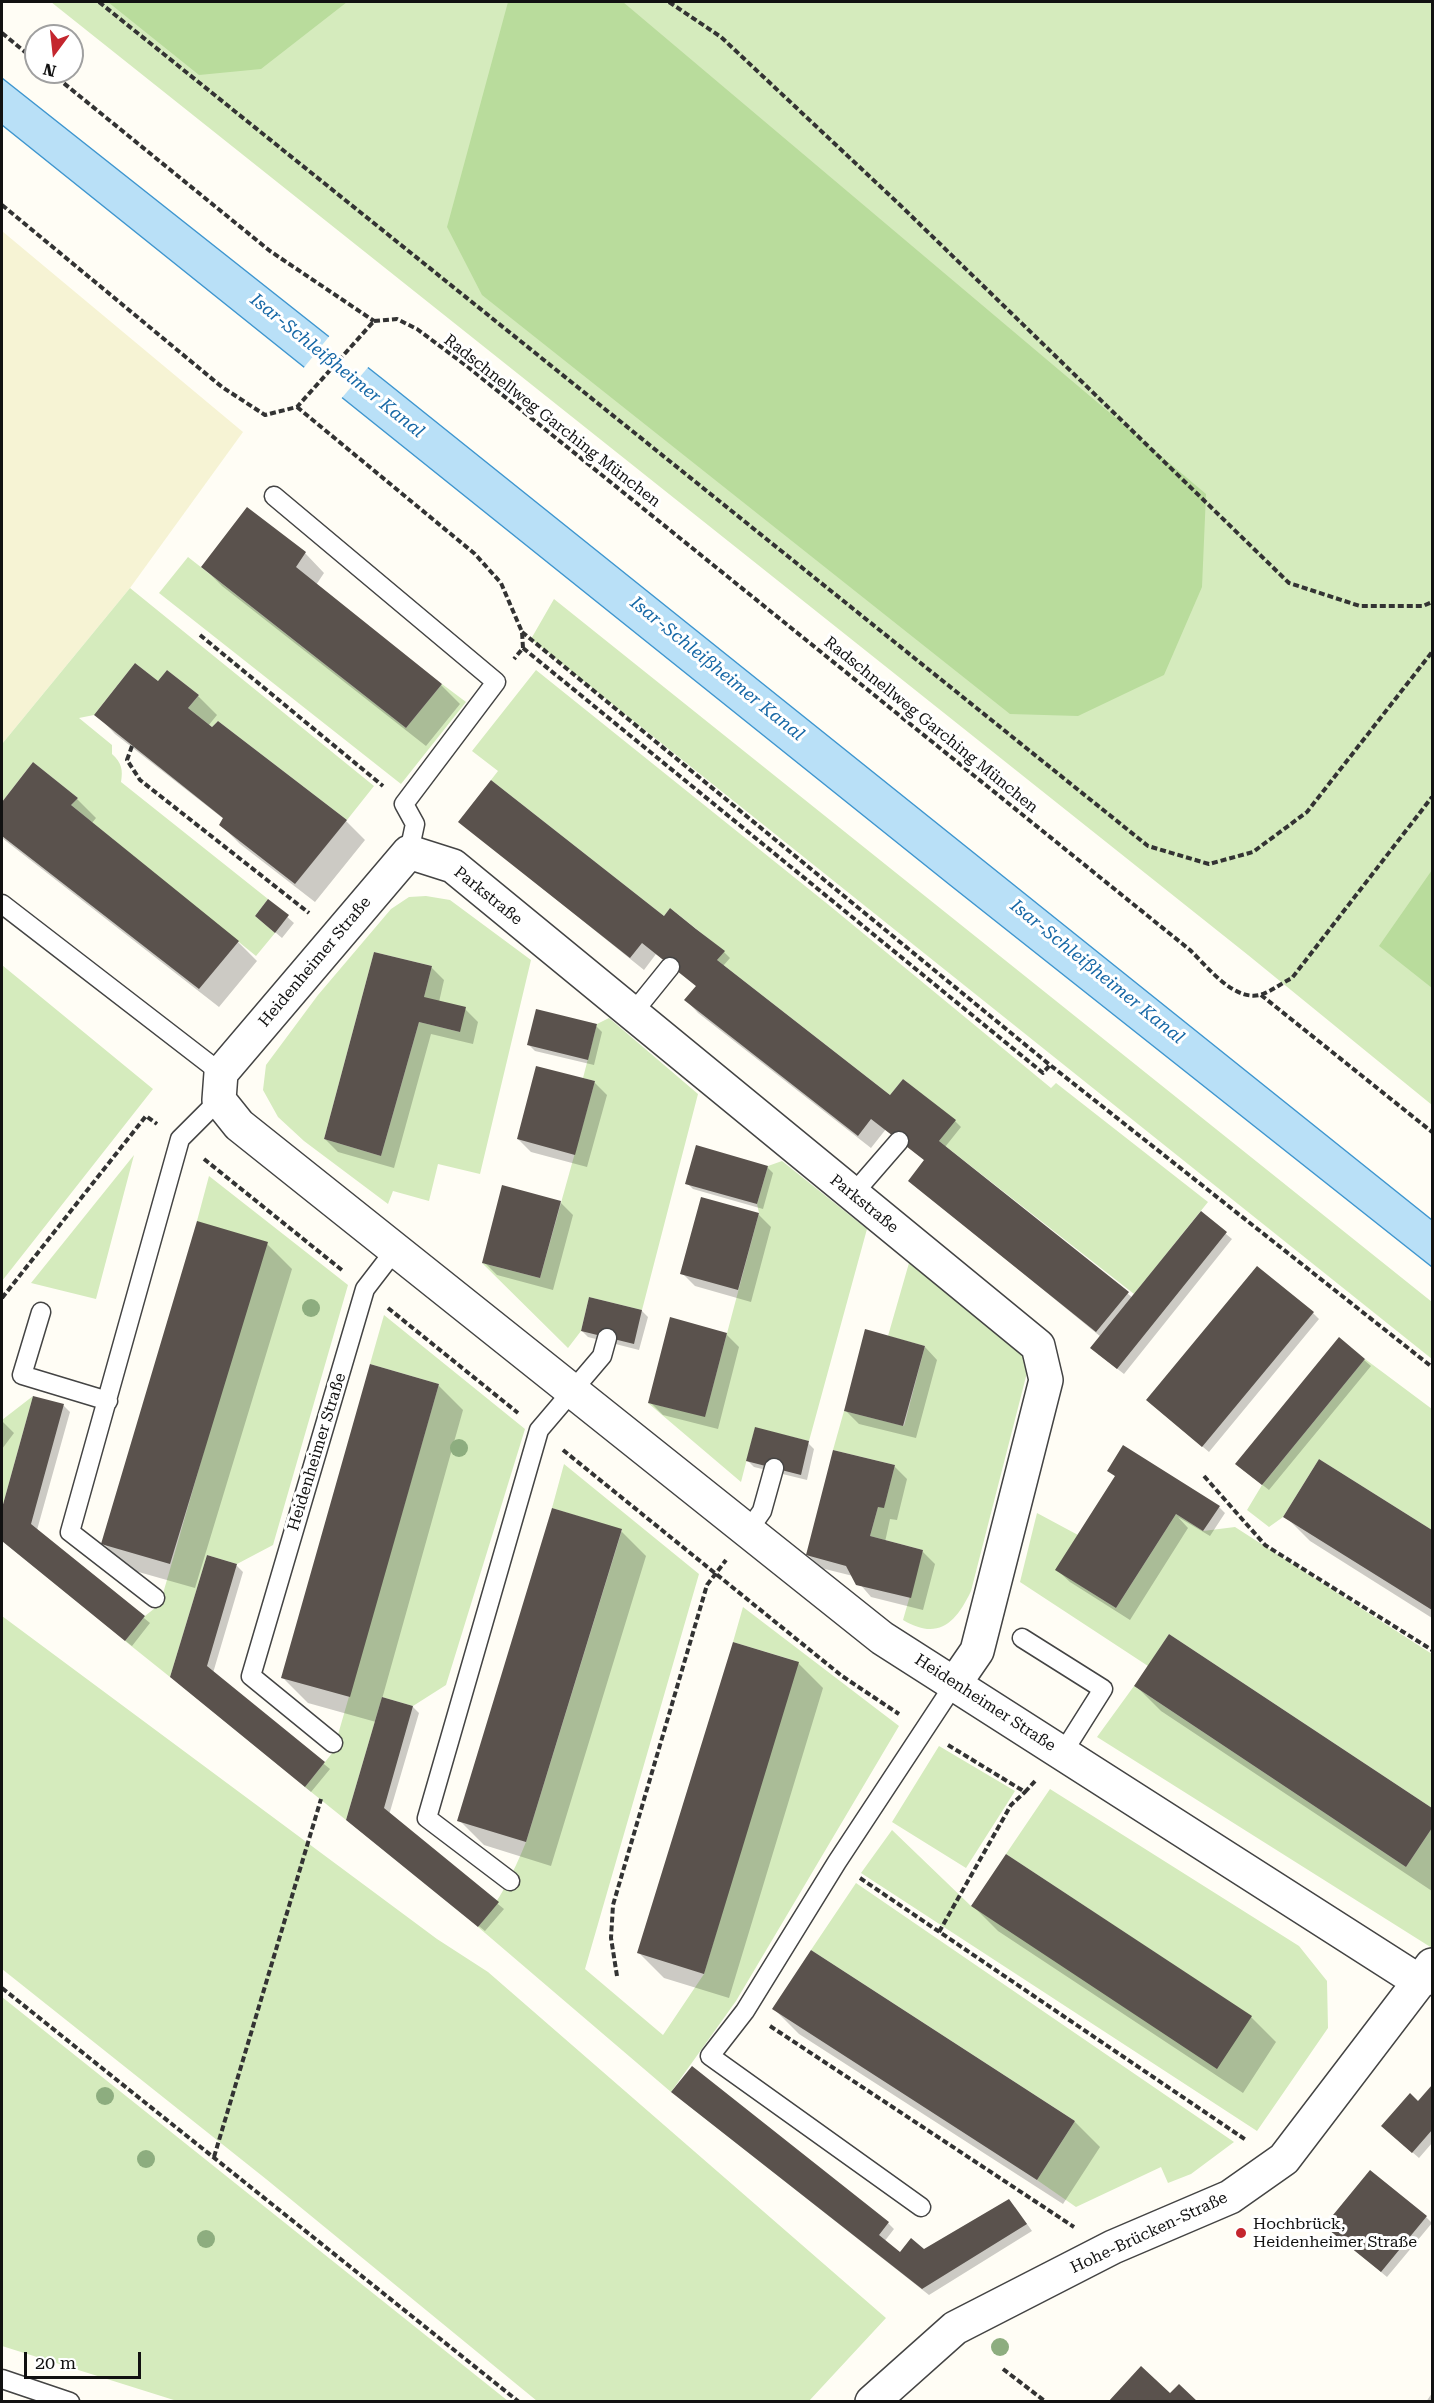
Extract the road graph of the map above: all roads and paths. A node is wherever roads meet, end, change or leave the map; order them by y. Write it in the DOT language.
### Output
graph roads {
  1 [pos="99,2"];
  2 [pos="669,2"];
  3 [pos="2,33"];
  4 [pos="24,51"];
  5 [pos="65,84"];
  6 [pos="2,205"];
  7 [pos="374,321"];
  8 [pos="297,407"];
  9 [pos="274,496"];
  10 [pos="1432,602"];
  11 [pos="522,632"];
  12 [pos="200,635"];
  13 [pos="523,648"];
  14 [pos="1432,652"];
  15 [pos="495,682"];
  16 [pos="132,746"];
  17 [pos="1432,797"];
  18 [pos="404,804"];
  19 [pos="410,852"];
  20 [pos="2,904"];
  21 [pos="338,935"];
  22 [pos="670,967"];
  23 [pos="1261,995"];
  24 [pos="632,1014"];
  25 [pos="1050,1065"];
  26 [pos="220,1087"];
  27 [pos="1432,1132"];
  28 [pos="180,1139"];
  29 [pos="899,1141"];
  30 [pos="853,1194"];
  31 [pos="395,1250"];
  32 [pos="365,1289"];
  33 [pos="2,1298"];
  34 [pos="41,1312"];
  35 [pos="607,1338"];
  36 [pos="1432,1368"];
  37 [pos="572,1392"];
  38 [pos="108,1401"];
  39 [pos="539,1430"];
  40 [pos="774,1468"];
  41 [pos="1204,1476"];
  42 [pos="748,1531"];
  43 [pos="716,1574"];
  44 [pos="155,1598"];
  45 [pos="1022,1638"];
  46 [pos="1432,1650"];
  47 [pos="955,1683"];
  48 [pos="925,1730"];
  49 [pos="333,1743"];
  50 [pos="1062,1754"];
  51 [pos="1025,1792"];
  52 [pos="321,1799"];
  53 [pos="837,1862"];
  54 [pos="510,1881"];
  55 [pos="939,1932"];
  56 [pos="1426,1974"];
  57 [pos="617,1976"];
  58 [pos="2,1988"];
  59 [pos="745,2011"];
  60 [pos="1249,2143"];
  61 [pos="214,2157"];
  62 [pos="921,2206"];
  63 [pos="1078,2231"];
  64 [pos="1003,2369"];
  65 [pos="2,2379"];
  66 [pos="70,2402"];
  67 [pos="519,2402"];
  68 [pos="872,2402"];
  69 [pos="1046,2402"];
  1 -- 14 [label="path"];
  2 -- 10 [label="path"];
  3 -- 4 [label="path"];
  5 -- 7 [label="path"];
  6 -- 8 [label="path"];
  7 -- 8 [label="path"];
  7 -- 23 [label="path, Radschnellweg Garching München"];
  8 -- 11 [label="path"];
  9 -- 15 [label="lane"];
  11 -- 13 [label="path"];
  11 -- 25 [label="path"];
  12 -- 18 [label="path"];
  13 -- 15 [label="path"];
  13 -- 25 [label="path"];
  15 -- 18 [label="lane"];
  16 -- 21 [label="path"];
  17 -- 23 [label="path"];
  18 -- 19 [label="lane"];
  19 -- 21 [label="street, Heidenheimer Straße"];
  19 -- 24 [label="street, Parkstraße"];
  20 -- 26 [label="lane, Heidenheimer Straße"];
  21 -- 26 [label="street, Heidenheimer Straße"];
  22 -- 24 [label="lane"];
  23 -- 27 [label="path"];
  24 -- 30 [label="street, Parkstraße"];
  25 -- 36 [label="path"];
  26 -- 28 [label="lane"];
  26 -- 31 [label="street, Heidenheimer Straße"];
  28 -- 32 [label="path"];
  28 -- 33 [label="path"];
  28 -- 38 [label="lane"];
  29 -- 30 [label="lane"];
  30 -- 47 [label="street, Parkstraße"];
  31 -- 32 [label="lane, Heidenheimer Straße"];
  31 -- 37 [label="street, Heidenheimer Straße"];
  32 -- 39 [label="path"];
  32 -- 49 [label="lane, Heidenheimer Straße"];
  34 -- 38 [label="lane"];
  35 -- 37 [label="lane"];
  37 -- 39 [label="lane"];
  37 -- 42 [label="street, Heidenheimer Straße"];
  38 -- 44 [label="lane"];
  39 -- 43 [label="path"];
  39 -- 54 [label="lane"];
  40 -- 42 [label="lane"];
  41 -- 46 [label="path"];
  42 -- 43 [label="path"];
  42 -- 47 [label="street, Heidenheimer Straße"];
  43 -- 48 [label="path"];
  43 -- 57 [label="path"];
  45 -- 50 [label="lane"];
  47 -- 48 [label="lane"];
  47 -- 50 [label="street, Heidenheimer Straße"];
  48 -- 51 [label="path"];
  48 -- 53 [label="lane"];
  50 -- 51 [label="path"];
  50 -- 56 [label="street, Heidenheimer Straße"];
  51 -- 55 [label="path"];
  52 -- 61 [label="path"];
  53 -- 55 [label="path"];
  53 -- 59 [label="lane"];
  55 -- 60 [label="path"];
  56 -- 68 [label="street, Hohe-Brücken-Straße"];
  58 -- 61 [label="path"];
  59 -- 62 [label="lane"];
  59 -- 63 [label="path"];
  61 -- 67 [label="path"];
  64 -- 69 [label="path"];
  65 -- 66 [label="lane"];
}
